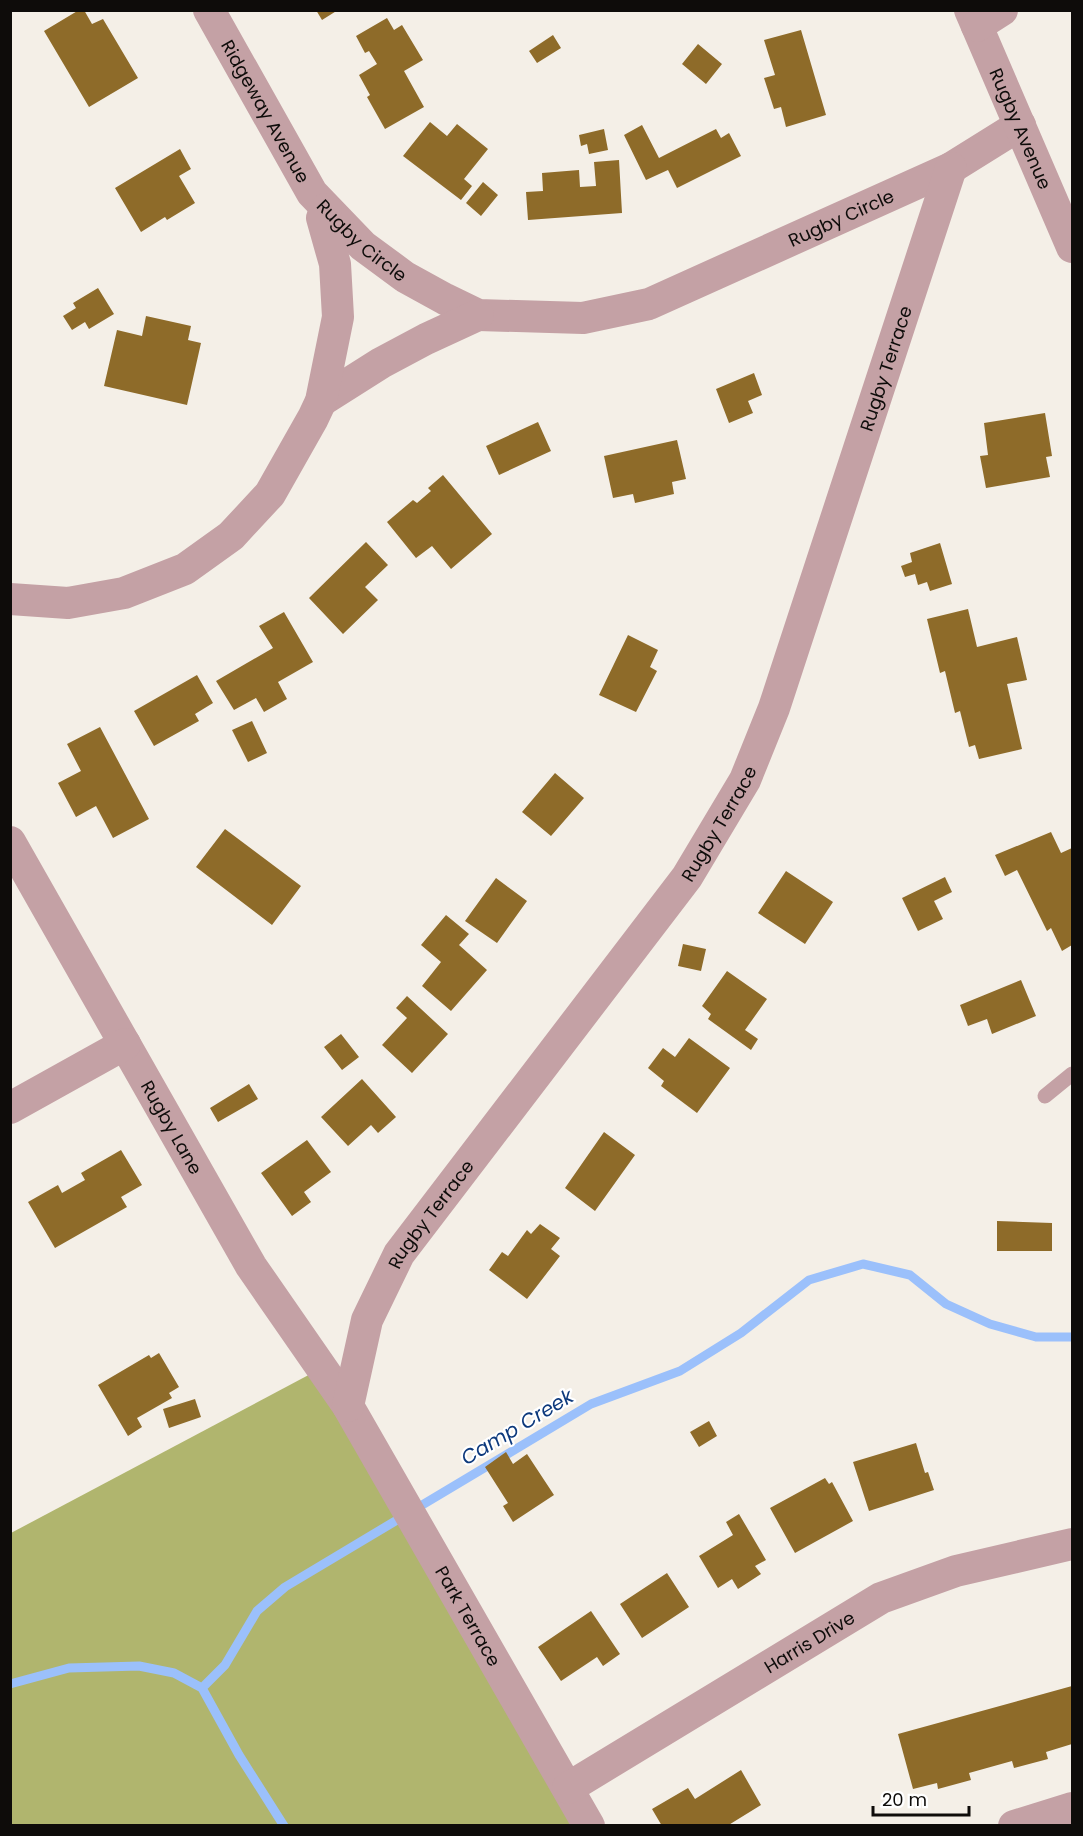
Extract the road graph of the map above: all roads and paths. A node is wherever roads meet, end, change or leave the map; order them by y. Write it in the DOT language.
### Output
graph roads {
  1 [pos="209,10"];
  2 [pos="983,16"];
  3 [pos="1020,125"];
  4 [pos="951,168"];
  5 [pos="326,209"];
  6 [pos="1072,247"];
  7 [pos="478,315"];
  8 [pos="321,400"];
  9 [pos="10,599"];
  10 [pos="10,842"];
  11 [pos="125,1044"];
  12 [pos="1072,1074"];
  13 [pos="1045,1096"];
  14 [pos="10,1108"];
  15 [pos="348,1406"];
  16 [pos="1072,1544"];
  17 [pos="568,1788"];
  18 [pos="1072,1808"];
  19 [pos="589,1826"];
  20 [pos="1014,1826"];
  1 -- 5 [label="street, Ridgeway Avenue"];
  2 -- 3 [label="street, Rugby Avenue"];
  3 -- 4 [label="street, Rugby Circle"];
  3 -- 6 [label="street, Rugby Avenue"];
  4 -- 7 [label="street, Rugby Circle"];
  4 -- 15 [label="street, Rugby Terrace"];
  5 -- 7 [label="street, Rugby Circle"];
  5 -- 8 [label="street, Rugby Circle"];
  7 -- 8 [label="street"];
  8 -- 9 [label="street, Rugby Circle"];
  10 -- 11 [label="street, Rugby Lane"];
  11 -- 14 [label="street"];
  11 -- 15 [label="street, Rugby Lane"];
  12 -- 13 [label="lane"];
  15 -- 17 [label="street, Park Terrace"];
  16 -- 17 [label="street, Harris Drive"];
  17 -- 19 [label="street, Park Terrace"];
  18 -- 20 [label="street"];
}
